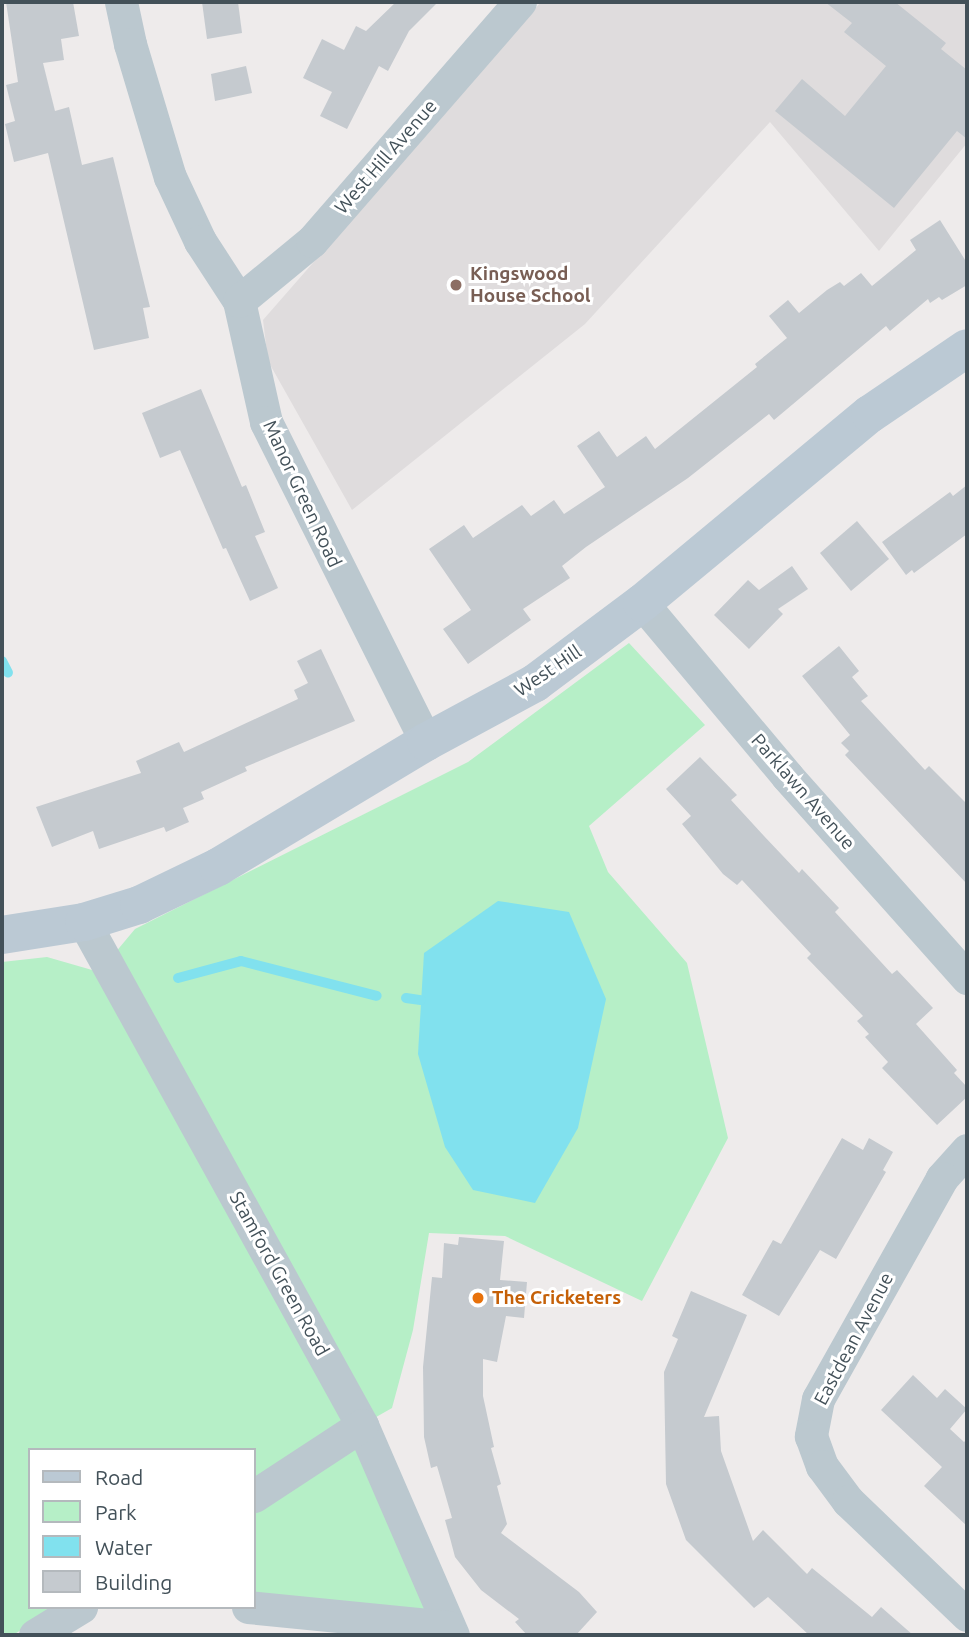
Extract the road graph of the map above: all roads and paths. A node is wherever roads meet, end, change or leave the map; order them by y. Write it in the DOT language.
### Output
graph roads {
  1 [pos="121,2"];
  2 [pos="520,2"];
  3 [pos="239,301"];
  4 [pos="967,348"];
  5 [pos="642,603"];
  6 [pos="426,742"];
  7 [pos="83,922"];
  8 [pos="2,935"];
  9 [pos="967,978"];
  10 [pos="967,1150"];
  11 [pos="362,1424"];
  12 [pos="256,1497"];
  13 [pos="256,1608"];
  14 [pos="78,1609"];
  15 [pos="967,1615"];
  16 [pos="451,1631"];
  17 [pos="35,1635"];
  1 -- 3 [label="street, Manor Green Road"];
  2 -- 3 [label="street, West Hill Avenue"];
  3 -- 6 [label="street, Manor Green Road"];
  4 -- 5 [label="main road, West Hill"];
  5 -- 6 [label="main road, West Hill"];
  5 -- 9 [label="street, Parklawn Avenue"];
  6 -- 7 [label="main road, West Hill"];
  7 -- 8 [label="main road, West Hill"];
  7 -- 11 [label="street, Stamford Green Road"];
  10 -- 15 [label="street, Eastdean Avenue"];
  11 -- 12 [label="street"];
  11 -- 16 [label="street, Stamford Green Road"];
  13 -- 16 [label="street"];
  14 -- 17 [label="street"];
}
